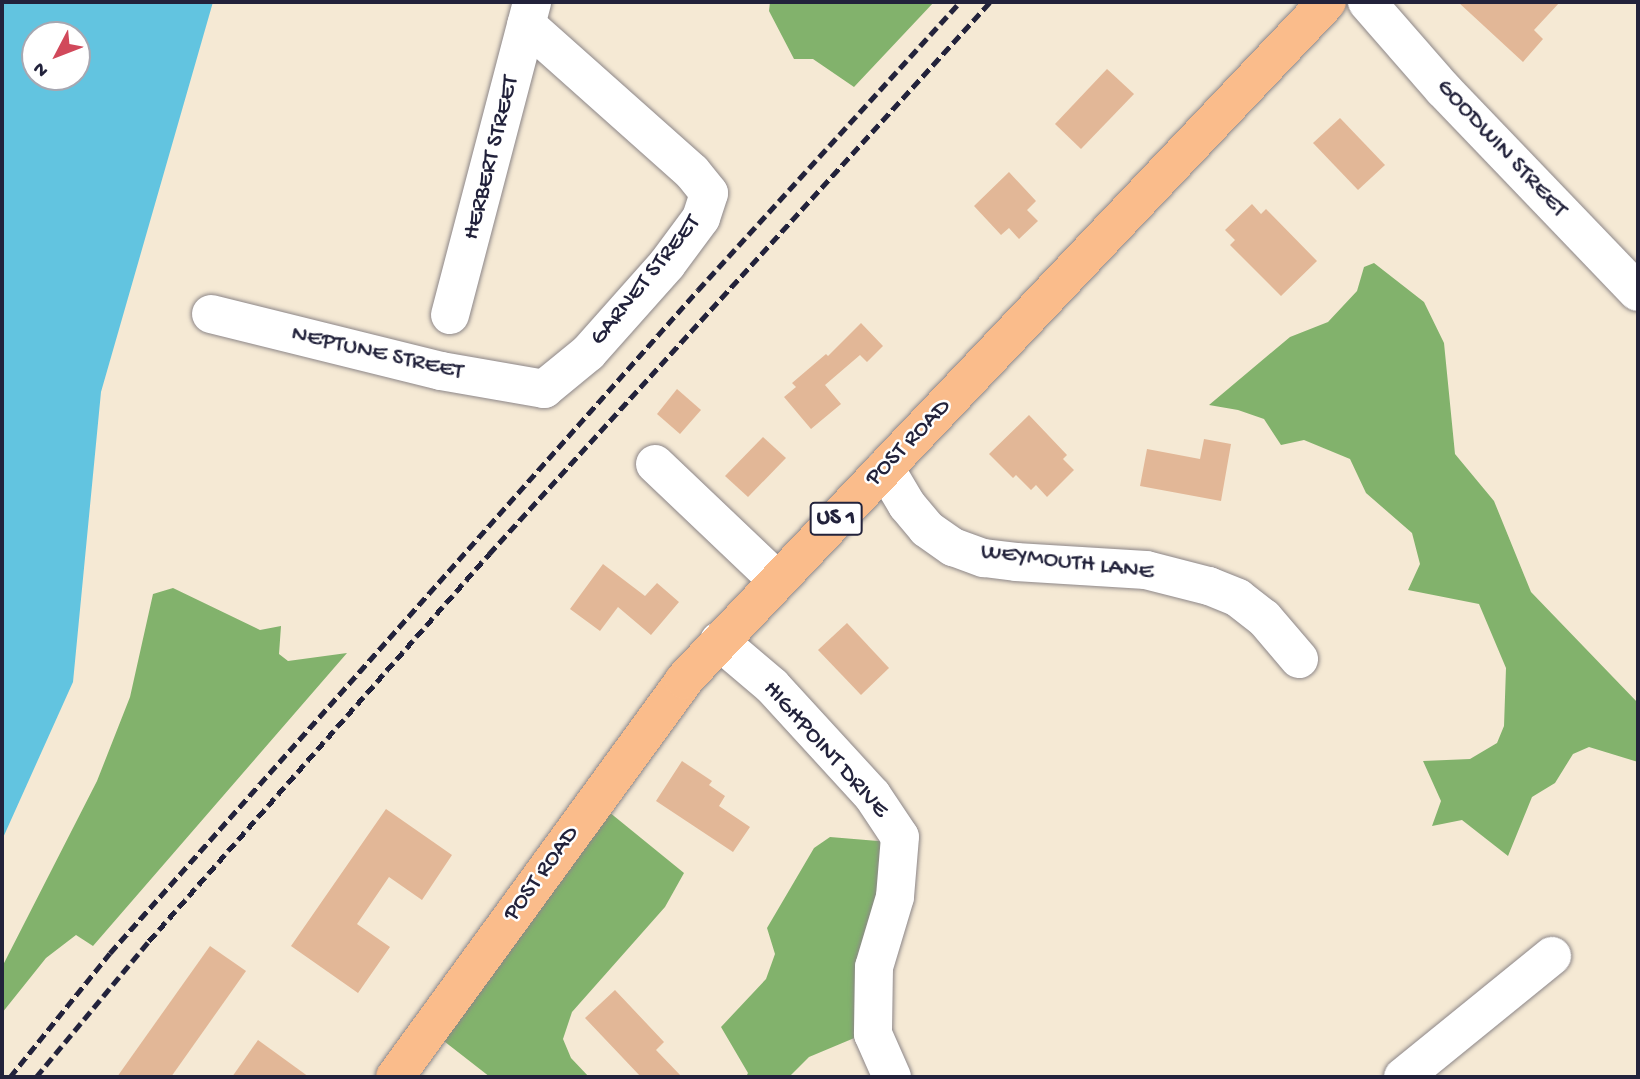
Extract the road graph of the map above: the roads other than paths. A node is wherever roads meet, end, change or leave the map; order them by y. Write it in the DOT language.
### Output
graph roads {
  1 [pos="1327,2"];
  2 [pos="1367,2"];
  3 [pos="529,13"];
  4 [pos="1638,292"];
  5 [pos="211,314"];
  6 [pos="450,315"];
  7 [pos="544,389"];
  8 [pos="655,464"];
  9 [pos="885,468"];
  10 [pos="777,580"];
  11 [pos="719,641"];
  12 [pos="1299,659"];
  13 [pos="1552,957"];
  14 [pos="395,1077"];
  15 [pos="892,1077"];
  16 [pos="1403,1077"];
  1 -- 9 [label="main road, POST ROAD / US 1"];
  2 -- 4 [label="street, GOODWIN STREET"];
  3 -- 6 [label="street, HERBERT STREET"];
  3 -- 7 [label="street, GARNET STREET"];
  5 -- 7 [label="street, NEPTUNE STREET"];
  8 -- 10 [label="street"];
  9 -- 10 [label="main road, POST ROAD / US 1"];
  9 -- 12 [label="street, WEYMOUTH LANE"];
  10 -- 11 [label="main road, POST ROAD / US 1"];
  11 -- 14 [label="main road, POST ROAD / US 1"];
  11 -- 15 [label="street, HIGHPOINT DRIVE"];
  13 -- 16 [label="street"];
}
